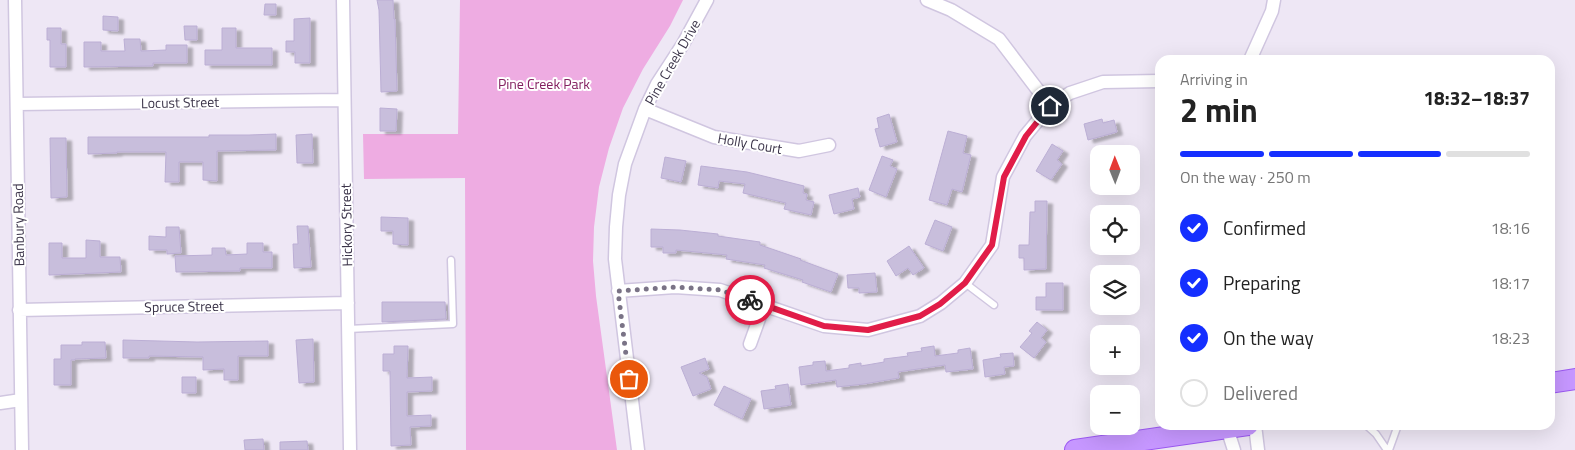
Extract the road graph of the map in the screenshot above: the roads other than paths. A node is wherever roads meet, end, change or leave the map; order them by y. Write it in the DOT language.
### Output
graph roads {
  1 [pos="15,0"];
  2 [pos="343,0"];
  3 [pos="707,0"];
  4 [pos="927,0"];
  5 [pos="1274,0"];
  6 [pos="1252,55"];
  7 [pos="1155,81"];
  8 [pos="344,100"];
  9 [pos="16,104"];
  10 [pos="1050,106"];
  11 [pos="645,109"];
  12 [pos="829,146"];
  13 [pos="451,260"];
  14 [pos="965,283"];
  15 [pos="618,291"];
  16 [pos="348,303"];
  17 [pos="764,305"];
  18 [pos="994,305"];
  19 [pos="19,310"];
  20 [pos="348,329"];
  21 [pos="750,344"];
  22 [pos="1575,379"];
  23 [pos="1555,382"];
  24 [pos="21,400"];
  25 [pos="0,403"];
  26 [pos="1182,430"];
  27 [pos="1228,430"];
  28 [pos="1256,430"];
  29 [pos="1372,430"];
  30 [pos="1396,430"];
  31 [pos="22,450"];
  32 [pos="350,450"];
  33 [pos="638,450"];
  34 [pos="1075,450"];
  35 [pos="1234,450"];
  36 [pos="1258,450"];
  37 [pos="1388,450"];
  1 -- 9 [label="street, Banbury Road"];
  2 -- 8 [label="street, Hickory Street"];
  3 -- 11 [label="street, Pine Creek Drive"];
  4 -- 10 [label="street"];
  5 -- 6 [label="street"];
  7 -- 10 [label="street"];
  8 -- 9 [label="street, Locust Street"];
  8 -- 16 [label="street, Hickory Street"];
  9 -- 19 [label="street, Banbury Road"];
  10 -- 14 [label="street"];
  11 -- 12 [label="street, Holly Court"];
  11 -- 15 [label="street, Pine Creek Drive"];
  13 -- 20 [label="lane"];
  14 -- 17 [label="street"];
  14 -- 18 [label="lane"];
  15 -- 17 [label="street"];
  15 -- 33 [label="street, Pine Creek Drive"];
  16 -- 19 [label="street, Spruce Street"];
  16 -- 20 [label="street, Hickory Street"];
  17 -- 21 [label="street"];
  19 -- 24 [label="street, Banbury Road"];
  20 -- 32 [label="street, Hickory Street"];
  22 -- 23 [label="main road"];
  24 -- 25 [label="street"];
  24 -- 31 [label="street, Banbury Road"];
  26 -- 34 [label="main road"];
  27 -- 35 [label="street"];
  28 -- 36 [label="street"];
  29 -- 37 [label="lane"];
  30 -- 37 [label="lane"];
}
